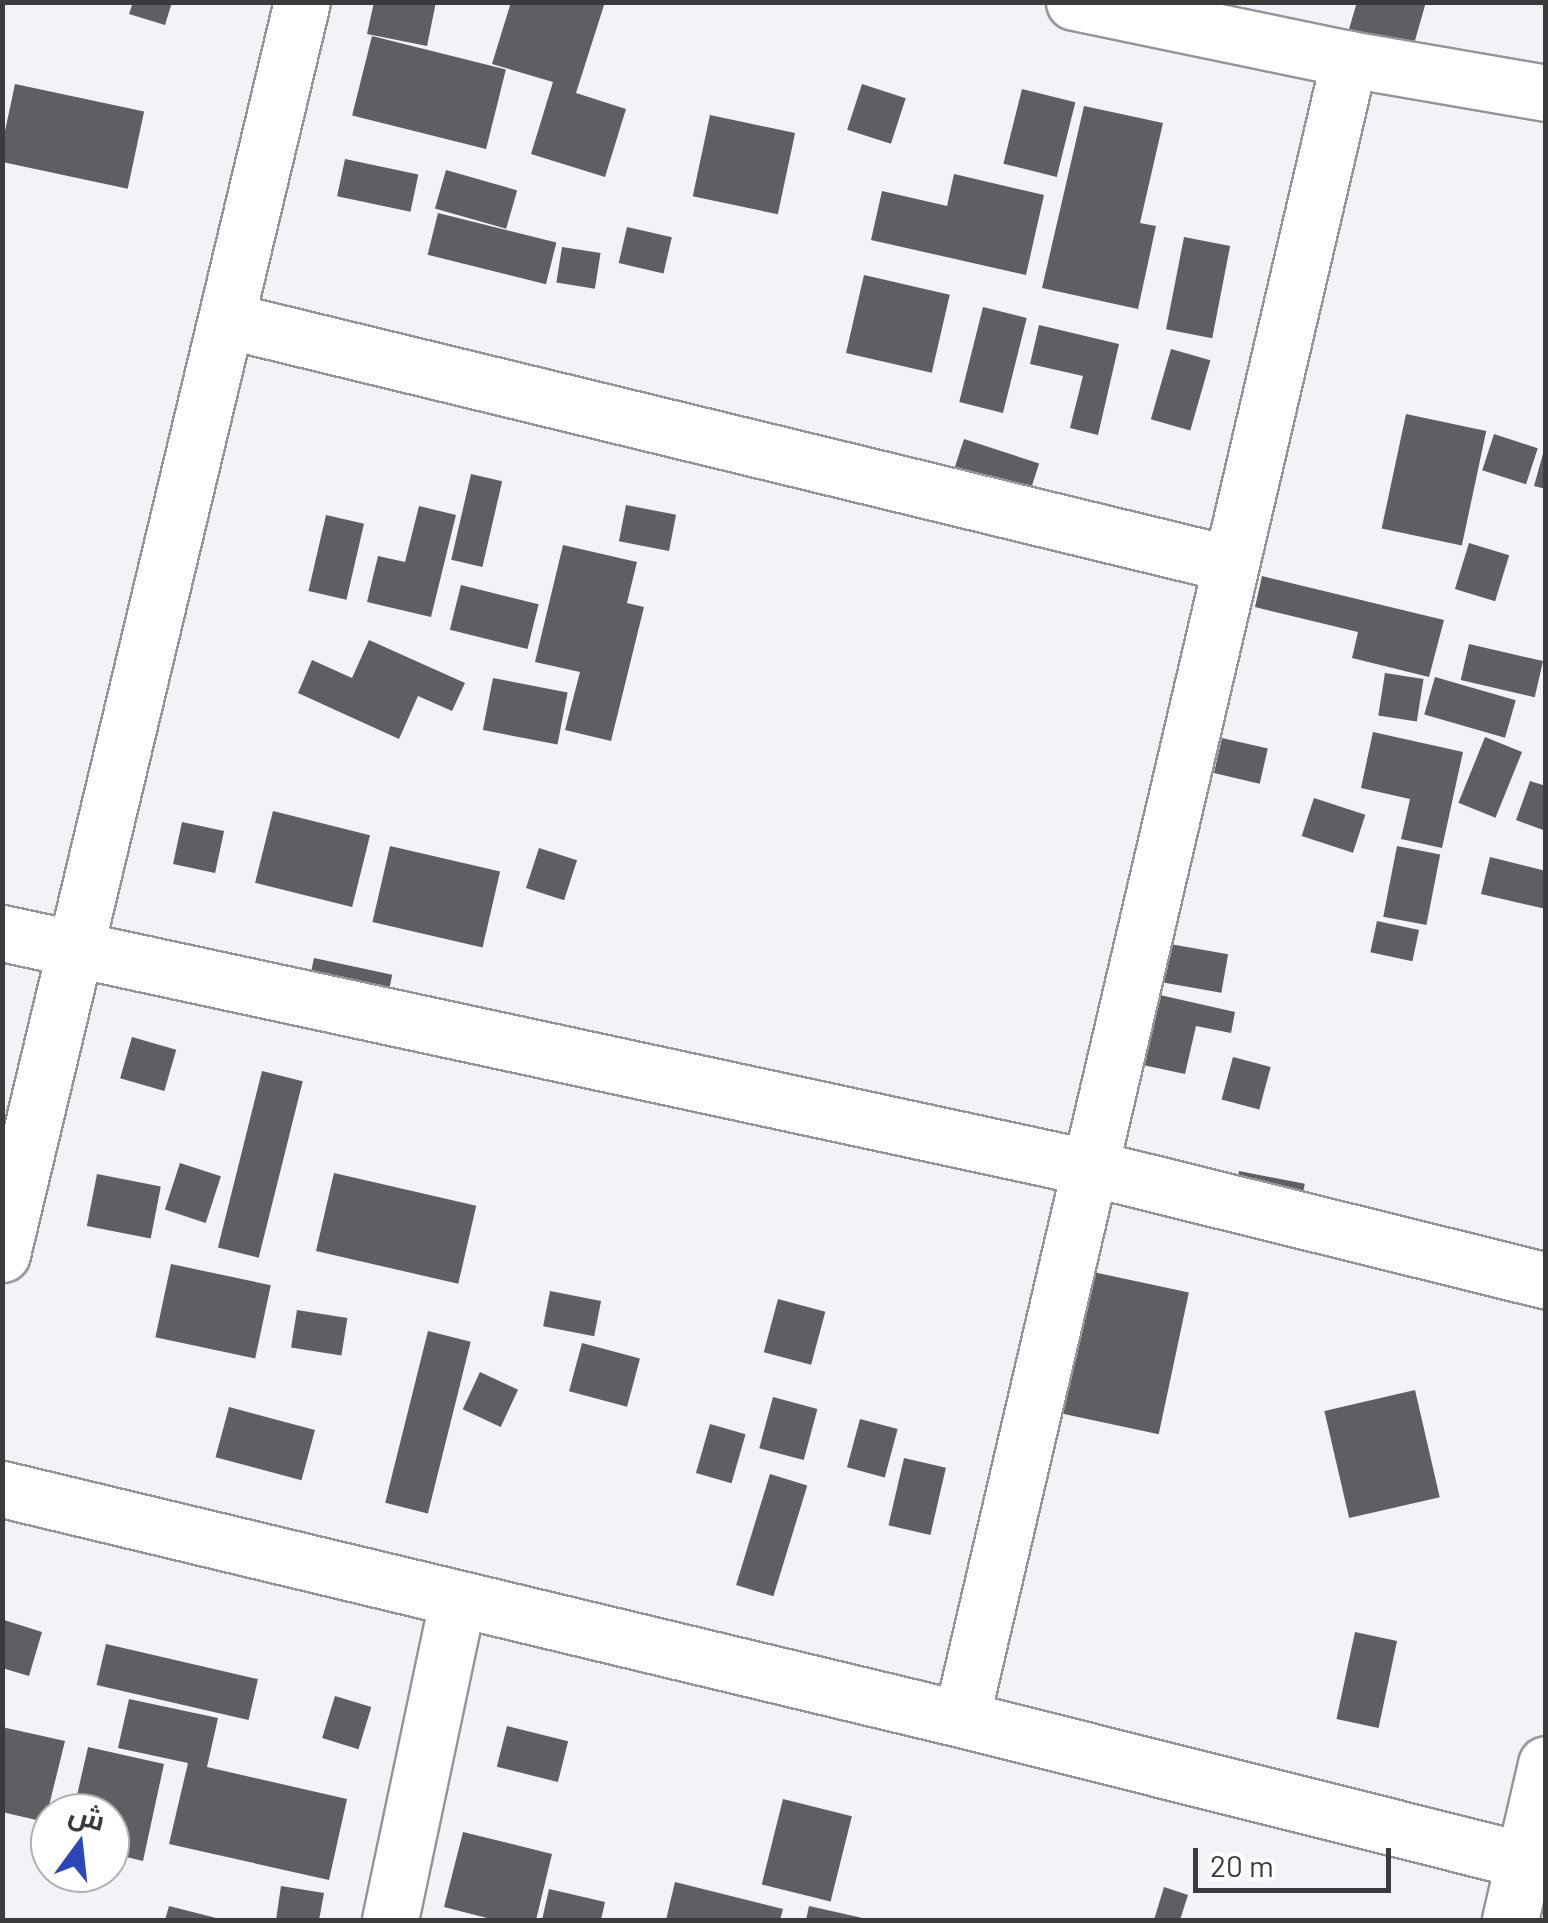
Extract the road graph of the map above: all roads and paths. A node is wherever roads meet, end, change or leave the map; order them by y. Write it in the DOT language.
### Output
graph roads {
  1 [pos="302,2"];
  2 [pos="1074,2"];
  3 [pos="1349,59"];
  4 [pos="1546,93"];
  5 [pos="226,320"];
  6 [pos="1231,564"];
  7 [pos="2,934"];
  8 [pos="75,950"];
  9 [pos="1087,1167"];
  10 [pos="2,1254"];
  11 [pos="1546,1281"];
  12 [pos="2,1489"];
  13 [pos="458,1601"];
  14 [pos="960,1719"];
  15 [pos="1546,1764"];
  16 [pos="1523,1860"];
  17 [pos="390,1920"];
  18 [pos="1510,1920"];
  1 -- 5 [label="street"];
  2 -- 3 [label="street"];
  3 -- 4 [label="street"];
  3 -- 6 [label="street"];
  5 -- 6 [label="street"];
  5 -- 8 [label="street"];
  6 -- 9 [label="street"];
  7 -- 8 [label="street"];
  8 -- 9 [label="street"];
  8 -- 10 [label="street"];
  9 -- 11 [label="street"];
  9 -- 14 [label="street"];
  12 -- 13 [label="street"];
  13 -- 14 [label="street"];
  13 -- 17 [label="street"];
  14 -- 16 [label="street"];
  15 -- 16 [label="street"];
  16 -- 18 [label="street"];
}
